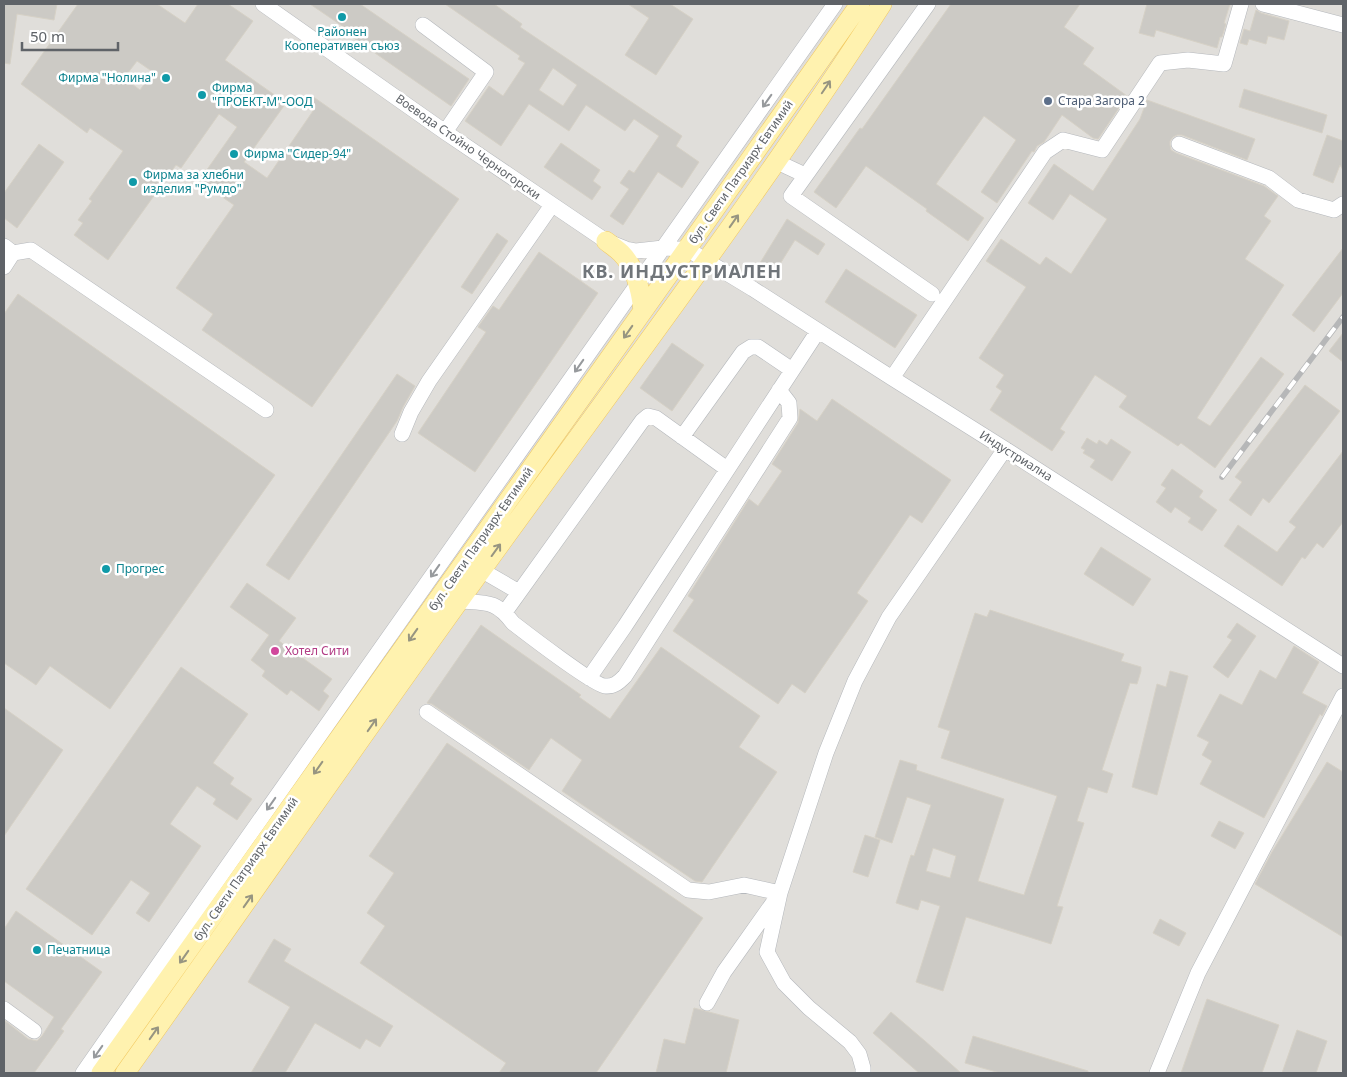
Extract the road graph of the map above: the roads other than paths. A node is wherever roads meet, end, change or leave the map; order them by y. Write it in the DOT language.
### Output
graph roads {
  1 [pos="263,4"];
  2 [pos="835,4"];
  3 [pos="860,4"];
  4 [pos="882,4"];
  5 [pos="928,4"];
  6 [pos="1241,4"];
  7 [pos="1263,4"];
  8 [pos="423,24"];
  9 [pos="1343,25"];
  10 [pos="445,132"];
  11 [pos="1179,144"];
  12 [pos="775,162"];
  13 [pos="805,175"];
  14 [pos="1343,204"];
  15 [pos="552,205"];
  16 [pos="606,241"];
  17 [pos="663,248"];
  18 [pos="687,249"];
  19 [pos="8,250"];
  20 [pos="707,261"];
  21 [pos="4,267"];
  22 [pos="638,284"];
  23 [pos="932,294"];
  24 [pos="643,311"];
  25 [pos="818,331"];
  26 [pos="792,370"];
  27 [pos="892,378"];
  28 [pos="779,390"];
  29 [pos="266,410"];
  30 [pos="402,434"];
  31 [pos="682,437"];
  32 [pos="1005,449"];
  33 [pos="727,470"];
  34 [pos="481,570"];
  35 [pos="519,592"];
  36 [pos="459,602"];
  37 [pos="505,612"];
  38 [pos="1343,666"];
  39 [pos="589,678"];
  40 [pos="1343,696"];
  41 [pos="427,712"];
  42 [pos="780,893"];
  43 [pos="707,1003"];
  44 [pos="4,1009"];
  45 [pos="34,1031"];
  46 [pos="82,1073"];
  47 [pos="101,1073"];
  48 [pos="126,1073"];
  49 [pos="863,1073"];
  50 [pos="1157,1073"];
  1 -- 10 [label="street, Воевода Стойно Черногорски"];
  2 -- 17 [label="street, one-way"];
  3 -- 18 [label="main road, бул. Свети Патриарх Евтимий"];
  12 -- 4 [label="main road, бул. Свети Патриарх Евтимий, one-way"];
  5 -- 13 [label="street"];
  6 -- 27 [label="street"];
  7 -- 9 [label="street"];
  8 -- 10 [label="street"];
  10 -- 15 [label="street, Воевода Стойно Черногорски"];
  11 -- 14 [label="street"];
  12 -- 13 [label="street"];
  20 -- 12 [label="main road, бул. Свети Патриарх Евтимий, one-way"];
  13 -- 23 [label="street"];
  15 -- 16 [label="street, Воевода Стойно Черногорски"];
  15 -- 30 [label="street"];
  16 -- 17 [label="street, Воевода Стойно Черногорски"];
  16 -- 22 [label="main road"];
  17 -- 18 [label="street, Воевода Стойно Черногорски"];
  17 -- 22 [label="street"];
  18 -- 20 [label="street, Индустриална"];
  18 -- 24 [label="main road, бул. Свети Патриарх Евтимий"];
  19 -- 21 [label="street"];
  19 -- 29 [label="street"];
  20 -- 25 [label="street, Индустриална"];
  34 -- 20 [label="main road, бул. Свети Патриарх Евтимий, one-way"];
  22 -- 24 [label="main road"];
  22 -- 46 [label="street, one-way"];
  24 -- 47 [label="main road, бул. Свети Патриарх Евтимий, one-way"];
  25 -- 26 [label="street"];
  25 -- 27 [label="street, Индустриална"];
  26 -- 28 [label="street"];
  26 -- 31 [label="street"];
  27 -- 32 [label="street, Индустриална"];
  28 -- 33 [label="street"];
  28 -- 39 [label="street"];
  31 -- 33 [label="street"];
  31 -- 35 [label="street"];
  32 -- 38 [label="street, Индустриална"];
  32 -- 42 [label="street"];
  33 -- 39 [label="street"];
  34 -- 35 [label="street"];
  34 -- 36 [label="main road, бул. Свети Патриарх Евтимий"];
  35 -- 37 [label="street"];
  36 -- 37 [label="street"];
  48 -- 36 [label="main road, бул. Свети Патриарх Евтимий, one-way"];
  37 -- 39 [label="street"];
  40 -- 50 [label="street"];
  41 -- 42 [label="street"];
  42 -- 43 [label="street"];
  42 -- 49 [label="street"];
  44 -- 45 [label="street"];
}
